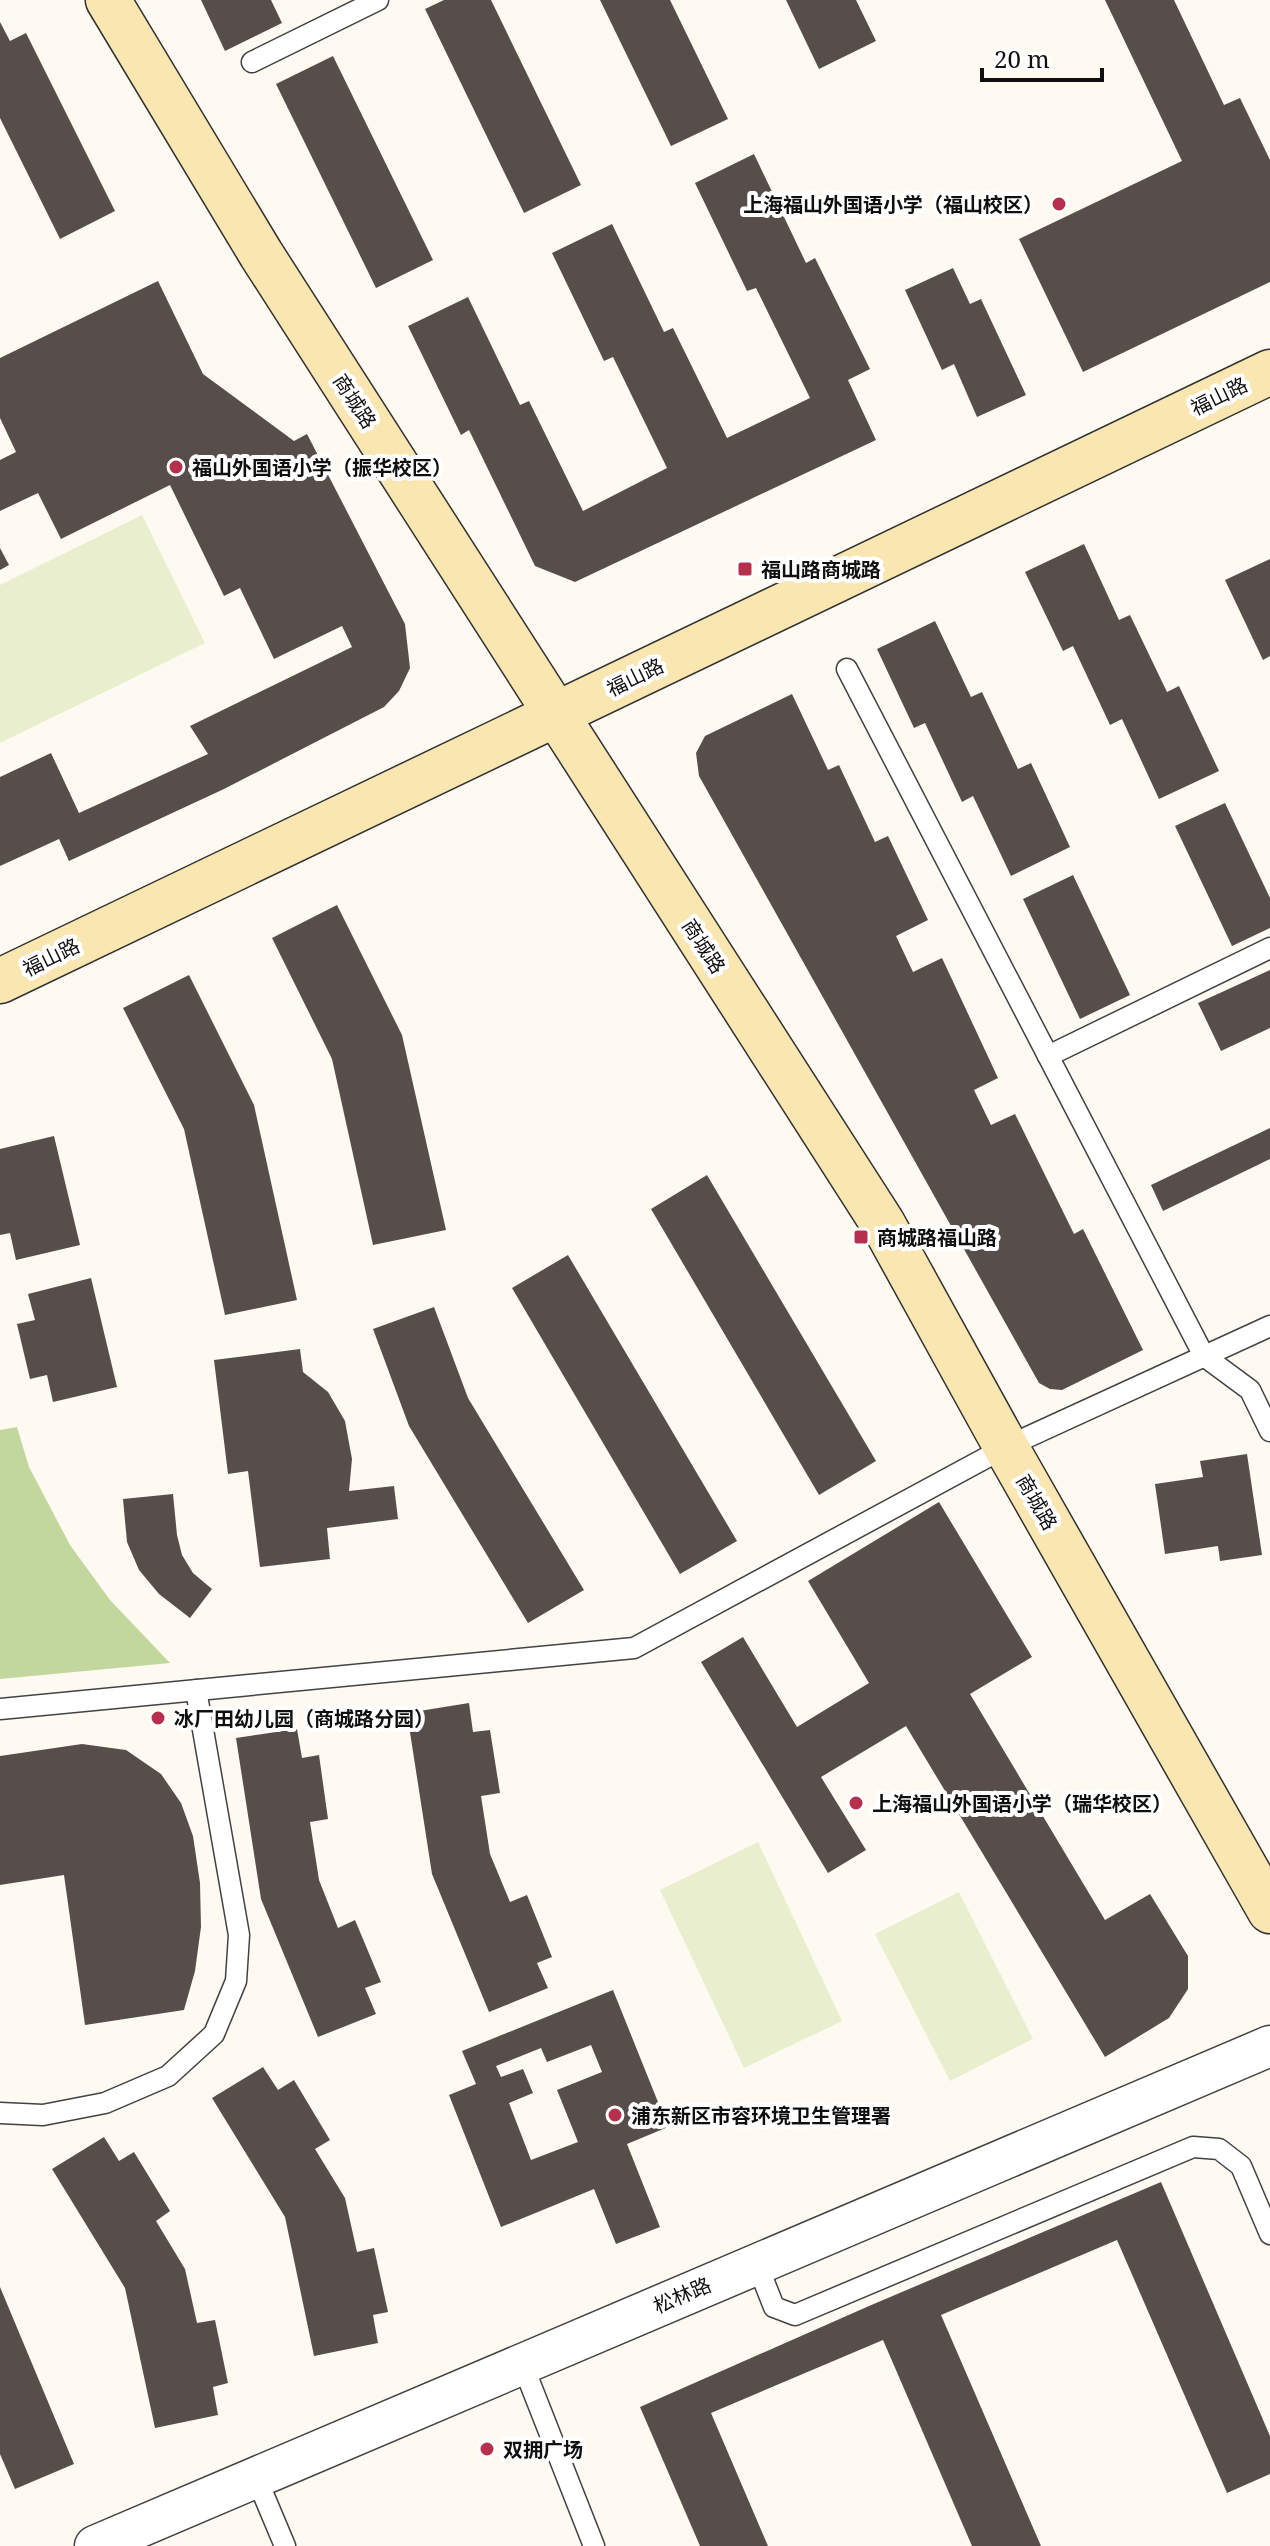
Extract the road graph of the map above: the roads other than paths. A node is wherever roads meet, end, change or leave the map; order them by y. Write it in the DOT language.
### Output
graph roads {
  1 [pos="108,0"];
  2 [pos="378,0"];
  3 [pos="252,62"];
  4 [pos="1270,372"];
  5 [pos="847,669"];
  6 [pos="556,715"];
  7 [pos="1270,948"];
  8 [pos="0,981"];
  9 [pos="1048,1056"];
  10 [pos="1270,1326"];
  11 [pos="1204,1356"];
  12 [pos="1270,1431"];
  13 [pos="1006,1447"];
  14 [pos="196,1690"];
  15 [pos="0,1709"];
  16 [pos="1270,1911"];
  17 [pos="1270,2046"];
  18 [pos="0,2113"];
  19 [pos="1270,2234"];
  20 [pos="757,2264"];
  21 [pos="522,2363"];
  22 [pos="256,2477"];
  23 [pos="95,2546"];
  24 [pos="285,2546"];
  25 [pos="594,2546"];
  1 -- 6 [label="street, 商城路"];
  2 -- 3 [label="lane"];
  4 -- 6 [label="street, 福山路"];
  5 -- 9 [label="lane"];
  6 -- 8 [label="street, 福山路"];
  6 -- 13 [label="street, 商城路"];
  7 -- 9 [label="lane"];
  9 -- 11 [label="lane"];
  10 -- 11 [label="lane"];
  11 -- 12 [label="lane"];
  11 -- 13 [label="lane"];
  13 -- 14 [label="lane"];
  13 -- 16 [label="street, 商城路"];
  14 -- 15 [label="lane"];
  14 -- 18 [label="lane"];
  17 -- 20 [label="street, 松林路"];
  19 -- 20 [label="lane"];
  20 -- 21 [label="street, 松林路"];
  21 -- 22 [label="street, 松林路"];
  21 -- 25 [label="lane"];
  22 -- 23 [label="street, 松林路"];
  22 -- 24 [label="lane"];
}
